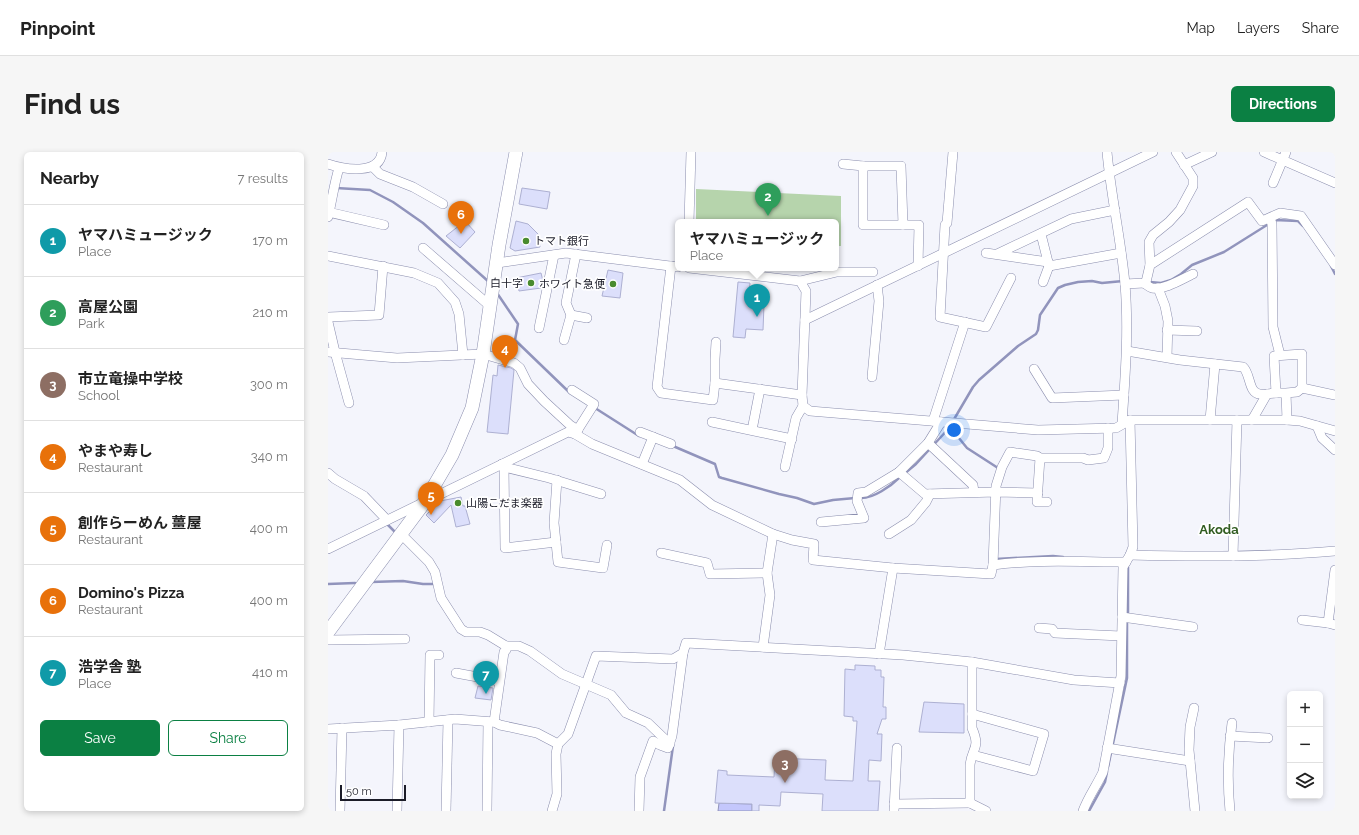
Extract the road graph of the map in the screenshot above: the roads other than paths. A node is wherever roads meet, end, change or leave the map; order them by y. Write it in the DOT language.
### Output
graph roads {
  1 [pos="382,152"];
  2 [pos="691,152"];
  3 [pos="953,152"];
  4 [pos="1107,152"];
  5 [pos="1153,152"];
  6 [pos="1176,152"];
  7 [pos="1212,152"];
  8 [pos="1264,152"];
  9 [pos="513,154"];
  10 [pos="1284,156"];
  11 [pos="328,164"];
  12 [pos="843,164"];
  13 [pos="1184,165"];
  14 [pos="373,166"];
  15 [pos="863,166"];
  16 [pos="339,168"];
  17 [pos="1109,174"];
  18 [pos="1273,183"];
  19 [pos="1335,183"];
  20 [pos="443,204"];
  21 [pos="1115,210"];
  22 [pos="328,214"];
  23 [pos="689,219"];
  24 [pos="1271,221"];
  25 [pos="384,225"];
  26 [pos="903,225"];
  27 [pos="1041,234"];
  28 [pos="423,248"];
  29 [pos="943,253"];
  30 [pos="986,253"];
  31 [pos="1120,253"];
  32 [pos="576,254"];
  33 [pos="997,254"];
  34 [pos="554,255"];
  35 [pos="328,256"];
  36 [pos="497,263"];
  37 [pos="1048,264"];
  38 [pos="1150,265"];
  39 [pos="1335,265"];
  40 [pos="383,266"];
  41 [pos="674,266"];
  42 [pos="918,266"];
  43 [pos="714,271"];
  44 [pos="873,272"];
  45 [pos="1193,274"];
  46 [pos="1011,278"];
  47 [pos="800,281"];
  48 [pos="1145,281"];
  49 [pos="1043,282"];
  50 [pos="1125,282"];
  51 [pos="877,285"];
  52 [pos="1158,288"];
  53 [pos="492,295"];
  54 [pos="571,315"];
  55 [pos="328,317"];
  56 [pos="587,318"];
  57 [pos="805,320"];
  58 [pos="328,322"];
  59 [pos="965,322"];
  60 [pos="540,328"];
  61 [pos="1167,330"];
  62 [pos="1197,331"];
  63 [pos="564,340"];
  64 [pos="716,342"];
  65 [pos="1127,351"];
  66 [pos="331,352"];
  67 [pos="483,354"];
  68 [pos="1280,354"];
  69 [pos="463,355"];
  70 [pos="1167,357"];
  71 [pos="1215,364"];
  72 [pos="1034,369"];
  73 [pos="872,377"];
  74 [pos="716,383"];
  75 [pos="1302,388"];
  76 [pos="760,389"];
  77 [pos="572,390"];
  78 [pos="1281,393"];
  79 [pos="1267,394"];
  80 [pos="802,395"];
  81 [pos="1124,395"];
  82 [pos="1335,395"];
  83 [pos="350,403"];
  84 [pos="803,406"];
  85 [pos="1210,420"];
  86 [pos="1237,420"];
  87 [pos="1252,420"];
  88 [pos="1288,420"];
  89 [pos="712,422"];
  90 [pos="937,422"];
  91 [pos="1126,422"];
  92 [pos="1317,426"];
  93 [pos="1108,428"];
  94 [pos="752,430"];
  95 [pos="1335,431"];
  96 [pos="577,432"];
  97 [pos="640,432"];
  98 [pos="652,439"];
  99 [pos="792,439"];
  100 [pos="671,444"];
  101 [pos="930,445"];
  102 [pos="1335,450"];
  103 [pos="1040,458"];
  104 [pos="642,464"];
  105 [pos="503,466"];
  106 [pos="785,467"];
  107 [pos="328,473"];
  108 [pos="902,474"];
  109 [pos="557,480"];
  110 [pos="974,492"];
  111 [pos="994,492"];
  112 [pos="1038,493"];
  113 [pos="601,494"];
  114 [pos="930,494"];
  115 [pos="1047,502"];
  116 [pos="424,503"];
  117 [pos="387,520"];
  118 [pos="821,522"];
  119 [pos="401,534"];
  120 [pos="773,534"];
  121 [pos="889,534"];
  122 [pos="556,542"];
  123 [pos="607,545"];
  124 [pos="328,549"];
  125 [pos="1335,551"];
  126 [pos="661,553"];
  127 [pos="1233,556"];
  128 [pos="1128,559"];
  129 [pos="993,561"];
  130 [pos="893,568"];
  131 [pos="1335,570"];
  132 [pos="767,573"];
  133 [pos="1125,617"];
  134 [pos="1302,620"];
  135 [pos="1332,624"];
  136 [pos="1193,627"];
  137 [pos="1038,628"];
  138 [pos="328,632"];
  139 [pos="1121,636"];
  140 [pos="405,639"];
  141 [pos="328,640"];
  142 [pos="506,646"];
  143 [pos="763,647"];
  144 [pos="683,653"];
  145 [pos="879,654"];
  146 [pos="439,655"];
  147 [pos="972,662"];
  148 [pos="456,673"];
  149 [pos="499,681"];
  150 [pos="1120,683"];
  151 [pos="585,685"];
  152 [pos="1194,708"];
  153 [pos="972,714"];
  154 [pos="448,720"];
  155 [pos="429,722"];
  156 [pos="491,722"];
  157 [pos="1232,723"];
  158 [pos="399,725"];
  159 [pos="342,728"];
  160 [pos="328,729"];
  161 [pos="1230,736"];
  162 [pos="1268,738"];
  163 [pos="558,744"];
  164 [pos="670,744"];
  165 [pos="897,748"];
  166 [pos="1111,749"];
  167 [pos="973,755"];
  168 [pos="1190,761"];
  169 [pos="970,803"];
  170 [pos="894,808"];
  171 [pos="340,811"];
  172 [pos="397,811"];
  173 [pos="446,811"];
  174 [pos="486,811"];
  175 [pos="552,811"];
  176 [pos="639,811"];
  177 [pos="986,811"];
  178 [pos="1083,811"];
  179 [pos="1195,811"];
  180 [pos="1230,811"];
  1 -- 14 [label="street"];
  2 -- 23 [label="street"];
  3 -- 29 [label="street"];
  4 -- 17 [label="street"];
  5 -- 17 [label="street"];
  6 -- 13 [label="street"];
  7 -- 13 [label="street"];
  8 -- 10 [label="street"];
  9 -- 36 [label="street"];
  10 -- 18 [label="street"];
  10 -- 19 [label="street"];
  11 -- 16 [label="street"];
  12 -- 15 [label="street"];
  13 -- 38 [label="street"];
  14 -- 16 [label="street"];
  14 -- 20 [label="street"];
  15 -- 26 [label="street"];
  15 -- 26 [label="street"];
  16 -- 22 [label="street"];
  17 -- 21 [label="street"];
  17 -- 29 [label="street"];
  21 -- 27 [label="street"];
  21 -- 31 [label="street"];
  22 -- 25 [label="street"];
  24 -- 38 [label="street"];
  24 -- 39 [label="street"];
  24 -- 68 [label="street"];
  26 -- 42 [label="street"];
  27 -- 33 [label="street"];
  27 -- 37 [label="street"];
  28 -- 53 [label="street"];
  29 -- 42 [label="street"];
  29 -- 59 [label="street"];
  30 -- 33 [label="street"];
  31 -- 37 [label="street"];
  31 -- 50 [label="street"];
  32 -- 34 [label="street"];
  32 -- 41 [label="street"];
  32 -- 54 [label="street"];
  33 -- 37 [label="street"];
  34 -- 36 [label="street"];
  34 -- 60 [label="street"];
  35 -- 40 [label="street"];
  36 -- 53 [label="street"];
  37 -- 49 [label="street"];
  38 -- 48 [label="street"];
  40 -- 55 [label="street"];
  40 -- 69 [label="street"];
  41 -- 74 [label="street"];
  42 -- 51 [label="street"];
  43 -- 47 [label="street"];
  44 -- 47 [label="street"];
  45 -- 52 [label="street"];
  46 -- 59 [label="street"];
  47 -- 57 [label="street"];
  48 -- 50 [label="street"];
  48 -- 52 [label="street"];
  50 -- 65 [label="street"];
  51 -- 57 [label="street"];
  51 -- 73 [label="street"];
  52 -- 61 [label="street"];
  53 -- 67 [label="street"];
  54 -- 56 [label="street"];
  54 -- 63 [label="street"];
  57 -- 80 [label="street"];
  58 -- 66 [label="street"];
  59 -- 90 [label="street"];
  61 -- 62 [label="street"];
  61 -- 70 [label="street"];
  64 -- 74 [label="street"];
  65 -- 70 [label="street"];
  65 -- 81 [label="street"];
  66 -- 69 [label="street"];
  66 -- 83 [label="street"];
  67 -- 69 [label="street"];
  67 -- 96 [label="street"];
  67 -- 116 [label="street"];
  68 -- 75 [label="street"];
  68 -- 78 [label="street"];
  70 -- 71 [label="street"];
  71 -- 79 [label="street"];
  71 -- 85 [label="street"];
  72 -- 81 [label="street"];
  74 -- 76 [label="street"];
  75 -- 78 [label="street"];
  75 -- 82 [label="street"];
  76 -- 80 [label="street"];
  76 -- 94 [label="street"];
  77 -- 96 [label="street"];
  78 -- 79 [label="street"];
  78 -- 88 [label="street"];
  79 -- 87 [label="street"];
  80 -- 84 [label="street"];
  81 -- 91 [label="street"];
  84 -- 90 [label="street"];
  84 -- 99 [label="street"];
  85 -- 86 [label="street"];
  85 -- 91 [label="street"];
  86 -- 87 [label="street"];
  86 -- 127 [label="street"];
  87 -- 88 [label="street"];
  88 -- 92 [label="street"];
  89 -- 94 [label="street"];
  90 -- 93 [label="street"];
  90 -- 101 [label="street"];
  91 -- 93 [label="street"];
  91 -- 128 [label="street"];
  92 -- 95 [label="street"];
  92 -- 102 [label="street"];
  93 -- 103 [label="street"];
  94 -- 99 [label="street"];
  96 -- 104 [label="street"];
  96 -- 105 [label="street"];
  97 -- 98 [label="street"];
  98 -- 100 [label="street"];
  98 -- 104 [label="street"];
  99 -- 106 [label="street"];
  101 -- 108 [label="street"];
  101 -- 110 [label="street"];
  103 -- 111 [label="street"];
  103 -- 112 [label="street"];
  104 -- 120 [label="street"];
  105 -- 109 [label="street"];
  105 -- 116 [label="street"];
  105 -- 122 [label="street"];
  107 -- 117 [label="street"];
  108 -- 114 [label="street"];
  108 -- 118 [label="street"];
  109 -- 113 [label="street"];
  109 -- 122 [label="street"];
  110 -- 111 [label="street"];
  110 -- 114 [label="street"];
  111 -- 112 [label="street"];
  111 -- 129 [label="street"];
  112 -- 115 [label="street"];
  114 -- 121 [label="street"];
  116 -- 117 [label="street"];
  116 -- 119 [label="street"];
  117 -- 124 [label="street"];
  119 -- 138 [label="street"];
  119 -- 142 [label="street"];
  120 -- 130 [label="street"];
  120 -- 132 [label="street"];
  122 -- 123 [label="street"];
  125 -- 127 [label="street"];
  126 -- 132 [label="street"];
  127 -- 128 [label="street"];
  128 -- 129 [label="street"];
  128 -- 133 [label="street"];
  129 -- 130 [label="street"];
  130 -- 145 [label="street"];
  131 -- 135 [label="street"];
  132 -- 143 [label="street"];
  133 -- 136 [label="street"];
  133 -- 139 [label="street"];
  134 -- 135 [label="street"];
  137 -- 139 [label="street"];
  139 -- 150 [label="street"];
  140 -- 141 [label="street"];
  142 -- 149 [label="street"];
  142 -- 151 [label="street"];
  143 -- 144 [label="street"];
  143 -- 145 [label="street"];
  144 -- 151 [label="street"];
  144 -- 164 [label="street"];
  145 -- 147 [label="street"];
  146 -- 155 [label="street"];
  147 -- 150 [label="street"];
  147 -- 153 [label="street"];
  148 -- 149 [label="street"];
  149 -- 156 [label="street"];
  150 -- 166 [label="street"];
  151 -- 163 [label="street"];
  151 -- 164 [label="street"];
  152 -- 168 [label="street"];
  153 -- 167 [label="street"];
  153 -- 167 [label="street"];
  154 -- 155 [label="street"];
  154 -- 156 [label="street"];
  154 -- 173 [label="street"];
  155 -- 158 [label="street"];
  156 -- 163 [label="street"];
  156 -- 174 [label="street"];
  157 -- 161 [label="street"];
  158 -- 159 [label="street"];
  158 -- 172 [label="street"];
  159 -- 160 [label="street"];
  159 -- 171 [label="street"];
  161 -- 162 [label="street"];
  161 -- 180 [label="street"];
  163 -- 175 [label="street"];
  164 -- 176 [label="street"];
  165 -- 170 [label="street"];
  166 -- 168 [label="street"];
  166 -- 178 [label="street"];
  167 -- 169 [label="street"];
  168 -- 179 [label="street"];
  169 -- 170 [label="street"];
  169 -- 177 [label="street"];
}
